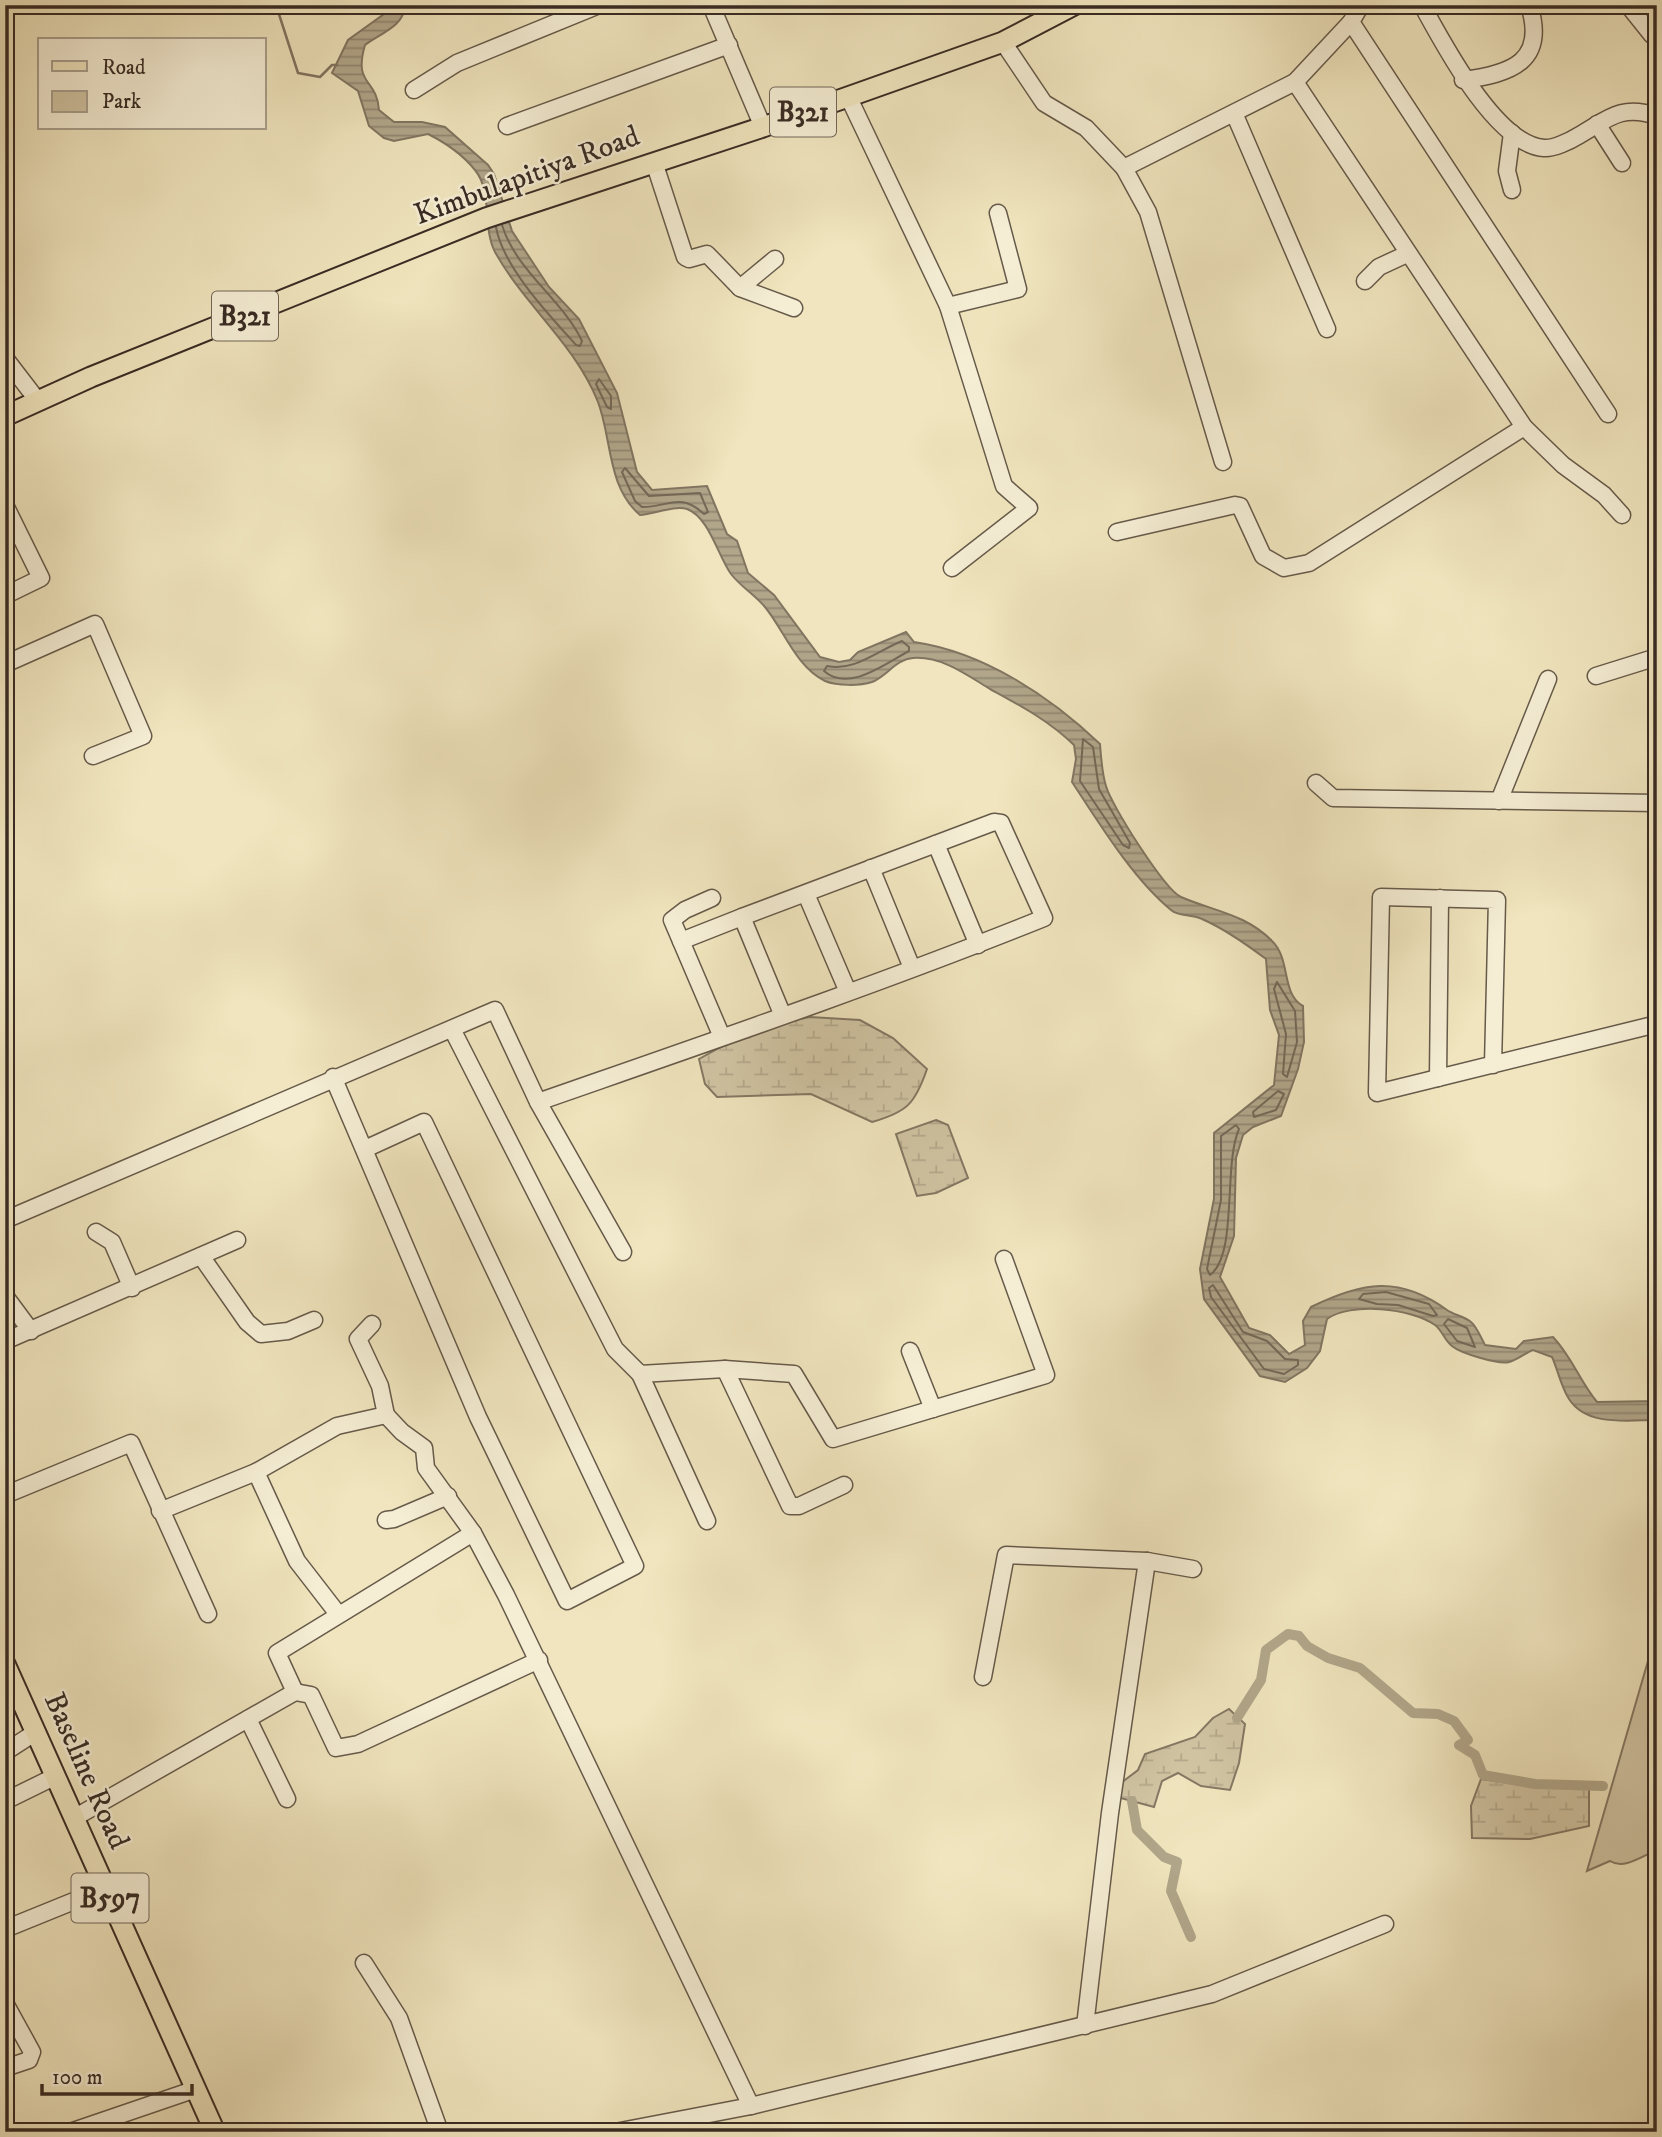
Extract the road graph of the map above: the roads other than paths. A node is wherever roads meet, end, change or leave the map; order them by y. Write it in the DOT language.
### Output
graph roads {
  1 [pos="599,5"];
  2 [pos="711,5"];
  3 [pos="1074,5"];
  4 [pos="1361,5"];
  5 [pos="1422,5"];
  6 [pos="1530,5"];
  7 [pos="1628,5"];
  8 [pos="1351,22"];
  9 [pos="1652,34"];
  10 [pos="1003,42"];
  11 [pos="729,45"];
  12 [pos="1463,80"];
  13 [pos="1295,82"];
  14 [pos="414,90"];
  15 [pos="848,96"];
  16 [pos="1234,113"];
  17 [pos="1657,116"];
  18 [pos="1597,124"];
  19 [pos="507,126"];
  20 [pos="763,127"];
  21 [pos="1512,133"];
  22 [pos="654,162"];
  23 [pos="1622,163"];
  24 [pos="1124,168"];
  25 [pos="1513,190"];
  26 [pos="998,213"];
  27 [pos="1407,254"];
  28 [pos="775,259"];
  29 [pos="1365,281"];
  30 [pos="740,288"];
  31 [pos="948,306"];
  32 [pos="794,308"];
  33 [pos="1327,329"];
  34 [pos="5,358"];
  35 [pos="38,401"];
  36 [pos="1608,414"];
  37 [pos="5,416"];
  38 [pos="1524,427"];
  39 [pos="1223,462"];
  40 [pos="5,505"];
  41 [pos="1622,515"];
  42 [pos="1117,532"];
  43 [pos="952,568"];
  44 [pos="6,596"];
  45 [pos="1657,657"];
  46 [pos="5,664"];
  47 [pos="1596,676"];
  48 [pos="1548,679"];
  49 [pos="93,757"];
  50 [pos="1316,783"];
  51 [pos="1499,801"];
  52 [pos="1657,803"];
  53 [pos="936,844"];
  54 [pos="871,868"];
  55 [pos="806,894"];
  56 [pos="712,898"];
  57 [pos="1440,898"];
  58 [pos="742,917"];
  59 [pos="681,941"];
  60 [pos="978,945"];
  61 [pos="912,968"];
  62 [pos="848,992"];
  63 [pos="783,1016"];
  64 [pos="1657,1024"];
  65 [pos="452,1029"];
  66 [pos="722,1037"];
  67 [pos="1493,1065"];
  68 [pos="333,1077"];
  69 [pos="1438,1078"];
  70 [pos="538,1102"];
  71 [pos="365,1149"];
  72 [pos="5,1220"];
  73 [pos="96,1231"];
  74 [pos="237,1240"];
  75 [pos="622,1252"];
  76 [pos="201,1256"];
  77 [pos="1004,1259"];
  78 [pos="132,1289"];
  79 [pos="5,1296"];
  80 [pos="314,1320"];
  81 [pos="372,1324"];
  82 [pos="31,1331"];
  83 [pos="5,1341"];
  84 [pos="910,1352"];
  85 [pos="725,1369"];
  86 [pos="640,1374"];
  87 [pos="933,1409"];
  88 [pos="386,1415"];
  89 [pos="256,1472"];
  90 [pos="844,1485"];
  91 [pos="5,1495"];
  92 [pos="448,1496"];
  93 [pos="160,1511"];
  94 [pos="386,1520"];
  95 [pos="707,1521"];
  96 [pos="473,1533"];
  97 [pos="1147,1561"];
  98 [pos="1193,1569"];
  99 [pos="208,1614"];
  100 [pos="338,1614"];
  101 [pos="539,1660"];
  102 [pos="5,1664"];
  103 [pos="983,1677"];
  104 [pos="295,1692"];
  105 [pos="248,1719"];
  106 [pos="36,1732"];
  107 [pos="5,1752"];
  108 [pos="55,1776"];
  109 [pos="286,1799"];
  110 [pos="5,1801"];
  111 [pos="74,1818"];
  112 [pos="106,1888"];
  113 [pos="1385,1924"];
  114 [pos="5,1929"];
  115 [pos="364,1963"];
  116 [pos="5,2003"];
  117 [pos="1085,2026"];
  118 [pos="5,2068"];
  119 [pos="196,2089"];
  120 [pos="751,2106"];
  121 [pos="70,2132"];
  122 [pos="215,2132"];
  123 [pos="440,2132"];
  124 [pos="615,2132"];
  1 -- 14 [label="street"];
  2 -- 11 [label="street"];
  3 -- 10 [label="main road, Kimbulapitiya Road / B321"];
  4 -- 8 [label="street"];
  5 -- 12 [label="street"];
  6 -- 12 [label="street"];
  7 -- 9 [label="street"];
  8 -- 13 [label="street"];
  8 -- 36 [label="street"];
  10 -- 15 [label="main road, Kimbulapitiya Road / B321"];
  10 -- 24 [label="street"];
  11 -- 19 [label="street"];
  11 -- 20 [label="street"];
  12 -- 21 [label="street"];
  13 -- 16 [label="street"];
  13 -- 27 [label="street"];
  15 -- 20 [label="main road, Kimbulapitiya Road / B321"];
  15 -- 31 [label="street"];
  16 -- 24 [label="street"];
  16 -- 33 [label="street"];
  17 -- 18 [label="street"];
  18 -- 21 [label="street"];
  18 -- 23 [label="street"];
  20 -- 22 [label="main road, Kimbulapitiya Road / B321"];
  21 -- 25 [label="street"];
  22 -- 30 [label="street"];
  22 -- 35 [label="main road, Kimbulapitiya Road / B321"];
  24 -- 39 [label="street"];
  26 -- 31 [label="street"];
  27 -- 29 [label="street"];
  27 -- 38 [label="street"];
  28 -- 30 [label="street"];
  30 -- 32 [label="street"];
  31 -- 43 [label="street"];
  34 -- 35 [label="street"];
  35 -- 37 [label="main road, Kimbulapitiya Road / B321"];
  38 -- 41 [label="street"];
  38 -- 42 [label="street"];
  40 -- 44 [label="street"];
  45 -- 47 [label="street"];
  46 -- 49 [label="street"];
  48 -- 51 [label="street"];
  50 -- 51 [label="street"];
  51 -- 52 [label="street"];
  53 -- 54 [label="street"];
  53 -- 60 [label="street"];
  53 -- 60 [label="street"];
  54 -- 55 [label="street"];
  54 -- 61 [label="street"];
  55 -- 58 [label="street"];
  55 -- 62 [label="street"];
  56 -- 59 [label="street"];
  57 -- 67 [label="street"];
  57 -- 69 [label="street"];
  57 -- 69 [label="street"];
  58 -- 59 [label="street"];
  58 -- 63 [label="street"];
  59 -- 66 [label="street"];
  60 -- 61 [label="street"];
  61 -- 62 [label="street"];
  62 -- 63 [label="street"];
  63 -- 66 [label="street"];
  64 -- 67 [label="street"];
  65 -- 68 [label="street"];
  65 -- 70 [label="street"];
  65 -- 86 [label="street"];
  66 -- 70 [label="street"];
  67 -- 69 [label="street"];
  68 -- 71 [label="street"];
  68 -- 72 [label="street"];
  70 -- 75 [label="street"];
  71 -- 71 [label="street"];
  73 -- 78 [label="street"];
  74 -- 76 [label="street"];
  76 -- 78 [label="street"];
  76 -- 80 [label="street"];
  77 -- 87 [label="street"];
  78 -- 82 [label="street"];
  79 -- 82 [label="street"];
  81 -- 88 [label="street"];
  82 -- 83 [label="street"];
  84 -- 87 [label="street"];
  85 -- 86 [label="street"];
  85 -- 87 [label="street"];
  85 -- 90 [label="street"];
  86 -- 95 [label="street"];
  88 -- 89 [label="street"];
  88 -- 92 [label="street"];
  89 -- 93 [label="street"];
  89 -- 100 [label="street"];
  91 -- 93 [label="street"];
  92 -- 94 [label="street"];
  92 -- 96 [label="street"];
  93 -- 99 [label="street"];
  96 -- 100 [label="street"];
  96 -- 101 [label="street"];
  97 -- 98 [label="street"];
  97 -- 103 [label="street"];
  97 -- 117 [label="street"];
  100 -- 104 [label="street"];
  101 -- 104 [label="street"];
  101 -- 120 [label="street"];
  102 -- 106 [label="main road, Baseline Road / B597"];
  104 -- 105 [label="street"];
  105 -- 109 [label="street"];
  105 -- 111 [label="street"];
  106 -- 107 [label="street"];
  106 -- 108 [label="main road, Baseline Road / B597"];
  108 -- 110 [label="street"];
  108 -- 111 [label="main road, Baseline Road / B597"];
  111 -- 112 [label="main road, Baseline Road / B597"];
  112 -- 114 [label="street"];
  112 -- 119 [label="main road, Baseline Road / B597"];
  113 -- 117 [label="street"];
  115 -- 123 [label="street"];
  116 -- 118 [label="street"];
  117 -- 120 [label="street"];
  119 -- 121 [label="street"];
  119 -- 122 [label="main road, Baseline Road / B597"];
  120 -- 124 [label="street"];
}
